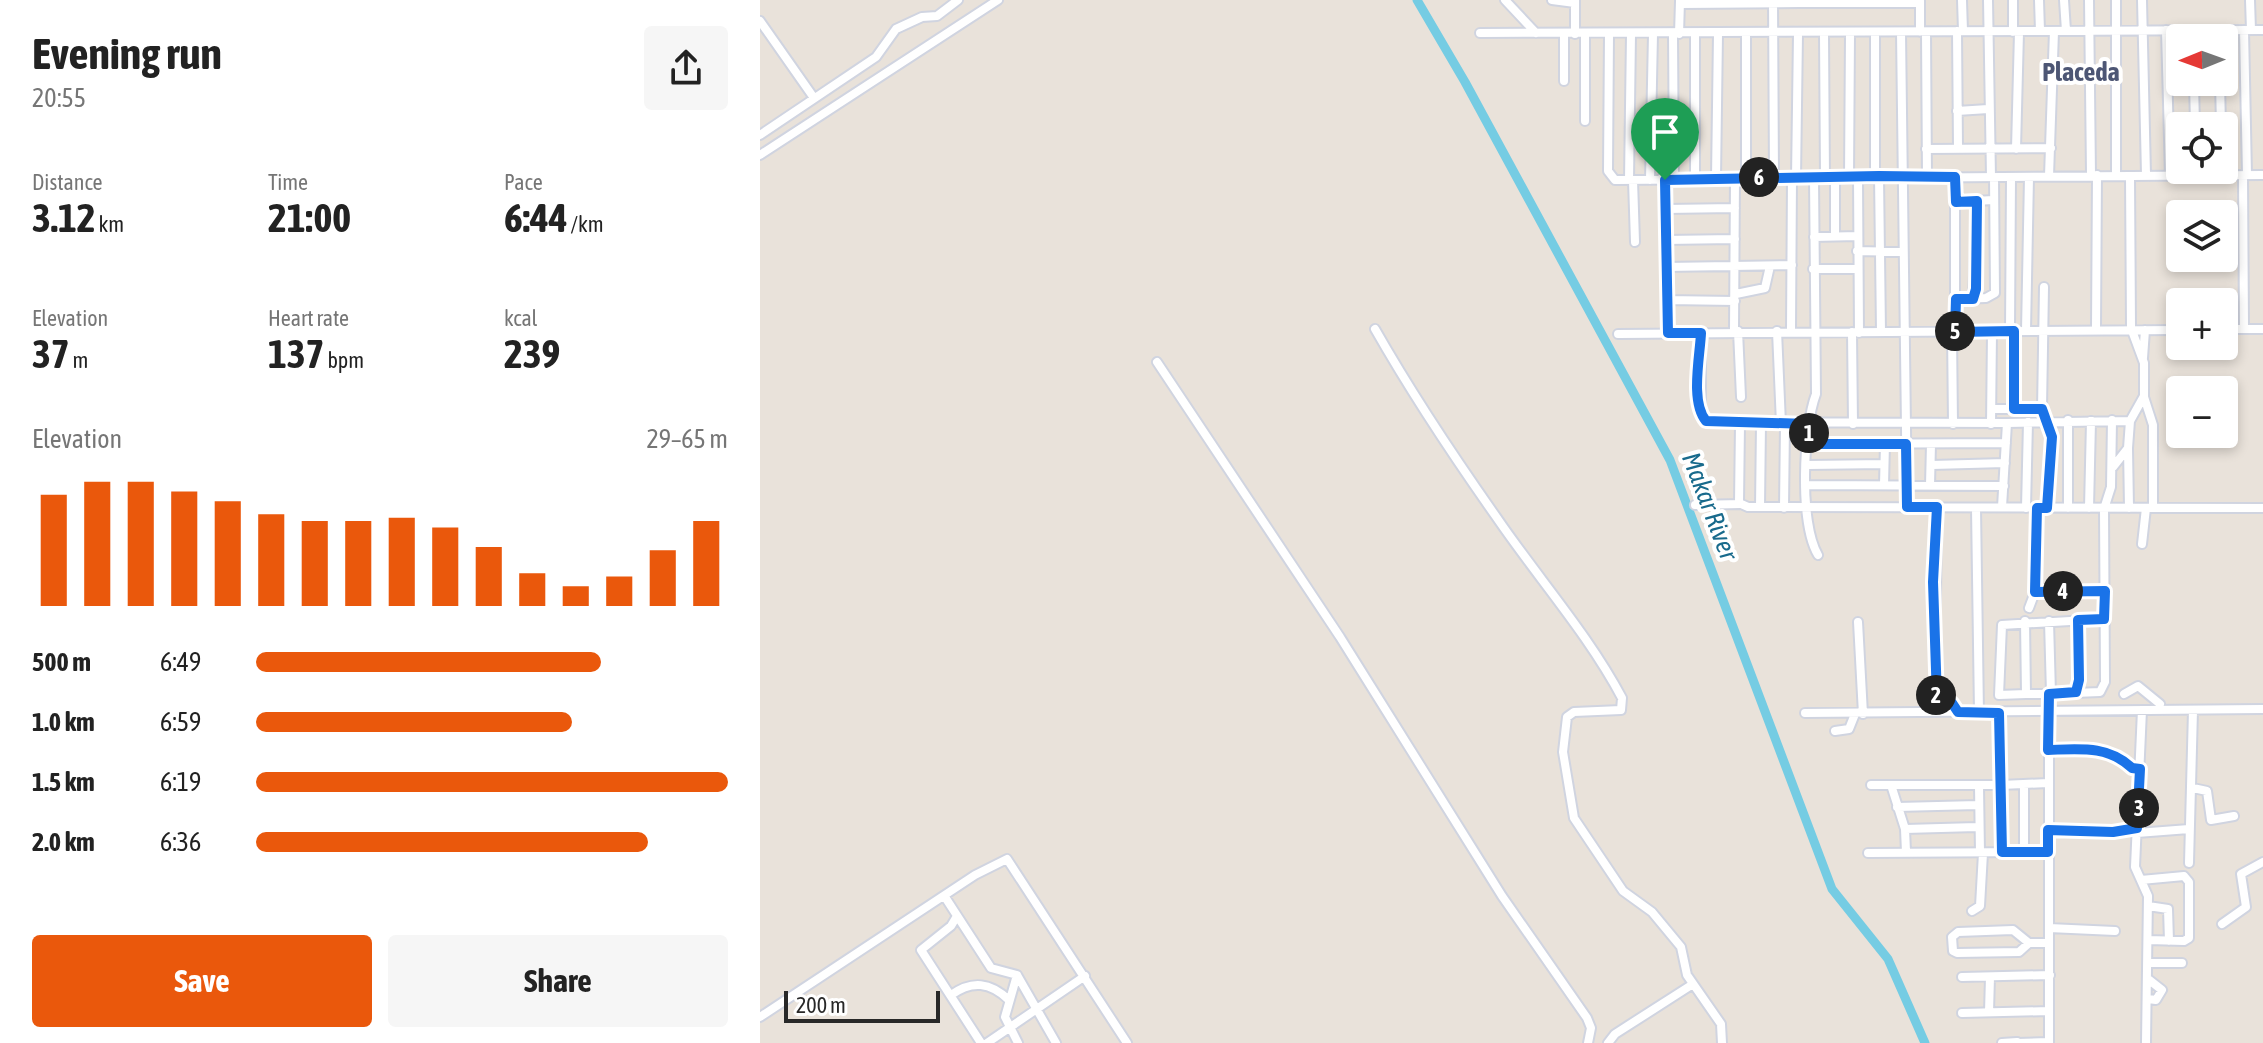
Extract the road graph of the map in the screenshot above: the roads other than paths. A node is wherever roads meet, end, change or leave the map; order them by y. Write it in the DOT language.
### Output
graph roads {
  1 [pos="958,0"];
  2 [pos="998,0"];
  3 [pos="1505,0"];
  4 [pos="1552,0"];
  5 [pos="1962,0"];
  6 [pos="1988,0"];
  7 [pos="2013,0"];
  8 [pos="2039,0"];
  9 [pos="2064,0"];
  10 [pos="2089,0"];
  11 [pos="2116,0"];
  12 [pos="2142,0"];
  13 [pos="2250,0"];
  14 [pos="1799,1"];
  15 [pos="1575,2"];
  16 [pos="1680,2"];
  17 [pos="1773,2"];
  18 [pos="1824,2"];
  19 [pos="1848,2"];
  20 [pos="1873,2"];
  21 [pos="1897,2"];
  22 [pos="1920,2"];
  23 [pos="760,21"];
  24 [pos="2166,30"];
  25 [pos="2247,30"];
  26 [pos="2263,30"];
  27 [pos="1960,31"];
  28 [pos="2040,31"];
  29 [pos="2054,31"];
  30 [pos="2066,31"];
  31 [pos="2089,31"];
  32 [pos="2141,31"];
  33 [pos="2238,31"];
  34 [pos="1901,32"];
  35 [pos="1923,32"];
  36 [pos="1988,32"];
  37 [pos="2016,32"];
  38 [pos="2116,32"];
  39 [pos="1480,33"];
  40 [pos="1875,33"];
  41 [pos="1536,34"];
  42 [pos="1564,34"];
  43 [pos="1580,34"];
  44 [pos="1609,34"];
  45 [pos="1631,34"];
  46 [pos="1653,34"];
  47 [pos="1676,34"];
  48 [pos="1695,34"];
  49 [pos="1718,34"];
  50 [pos="1746,34"];
  51 [pos="1772,34"];
  52 [pos="1798,34"];
  53 [pos="1824,34"];
  54 [pos="1850,34"];
  55 [pos="1564,81"];
  56 [pos="814,98"];
  57 [pos="1988,109"];
  58 [pos="1957,111"];
  59 [pos="1585,121"];
  60 [pos="760,135"];
  61 [pos="1958,148"];
  62 [pos="1990,148"];
  63 [pos="2051,148"];
  64 [pos="1926,149"];
  65 [pos="2016,149"];
  66 [pos="760,155"];
  67 [pos="2238,174"];
  68 [pos="2094,175"];
  69 [pos="2146,175"];
  70 [pos="2245,175"];
  71 [pos="2263,175"];
  72 [pos="1877,176"];
  73 [pos="2049,176"];
  74 [pos="2116,176"];
  75 [pos="2130,176"];
  76 [pos="2166,176"];
  77 [pos="1746,177"];
  78 [pos="1774,177"];
  79 [pos="1902,177"];
  80 [pos="1955,177"];
  81 [pos="1992,177"];
  82 [pos="2011,177"];
  83 [pos="2029,177"];
  84 [pos="1716,178"];
  85 [pos="1735,178"];
  86 [pos="1794,178"];
  87 [pos="1814,178"];
  88 [pos="1854,178"];
  89 [pos="1927,178"];
  90 [pos="1695,179"];
  91 [pos="1825,179"];
  92 [pos="1835,179"];
  93 [pos="1631,180"];
  94 [pos="1650,180"];
  95 [pos="1669,180"];
  96 [pos="1993,200"];
  97 [pos="1977,201"];
  98 [pos="1956,202"];
  99 [pos="1735,208"];
  100 [pos="1665,209"];
  101 [pos="1835,236"];
  102 [pos="1858,236"];
  103 [pos="1814,237"];
  104 [pos="1735,239"];
  105 [pos="1665,240"];
  106 [pos="1635,242"];
  107 [pos="1857,251"];
  108 [pos="1879,252"];
  109 [pos="1903,252"];
  110 [pos="1792,253"];
  111 [pos="1813,253"];
  112 [pos="1792,265"];
  113 [pos="1770,266"];
  114 [pos="1665,267"];
  115 [pos="1735,267"];
  116 [pos="1813,269"];
  117 [pos="1858,269"];
  118 [pos="2044,287"];
  119 [pos="1736,297"];
  120 [pos="1956,299"];
  121 [pos="1973,299"];
  122 [pos="1667,300"];
  123 [pos="2131,328"];
  124 [pos="1375,329"];
  125 [pos="2096,329"];
  126 [pos="2238,329"];
  127 [pos="2244,329"];
  128 [pos="2263,329"];
  129 [pos="1791,330"];
  130 [pos="1814,330"];
  131 [pos="2042,330"];
  132 [pos="2145,330"];
  133 [pos="2166,330"];
  134 [pos="1736,331"];
  135 [pos="1777,331"];
  136 [pos="2012,331"];
  137 [pos="2026,331"];
  138 [pos="1856,332"];
  139 [pos="1881,332"];
  140 [pos="1954,332"];
  141 [pos="1992,332"];
  142 [pos="1668,333"];
  143 [pos="1701,333"];
  144 [pos="1904,333"];
  145 [pos="1618,334"];
  146 [pos="2142,359"];
  147 [pos="1157,362"];
  148 [pos="2144,396"];
  149 [pos="1741,397"];
  150 [pos="1992,409"];
  151 [pos="2014,409"];
  152 [pos="2042,409"];
  153 [pos="2068,420"];
  154 [pos="2112,420"];
  155 [pos="2045,421"];
  156 [pos="2091,421"];
  157 [pos="2130,421"];
  158 [pos="2028,422"];
  159 [pos="1761,423"];
  160 [pos="2007,423"];
  161 [pos="1740,424"];
  162 [pos="1783,424"];
  163 [pos="1808,424"];
  164 [pos="1853,424"];
  165 [pos="1907,424"];
  166 [pos="1953,424"];
  167 [pos="1991,424"];
  168 [pos="1885,443"];
  169 [pos="2006,443"];
  170 [pos="1809,444"];
  171 [pos="1906,444"];
  172 [pos="1931,444"];
  173 [pos="2128,448"];
  174 [pos="2005,463"];
  175 [pos="1884,464"];
  176 [pos="1808,465"];
  177 [pos="1932,465"];
  178 [pos="2110,472"];
  179 [pos="1807,485"];
  180 [pos="1884,485"];
  181 [pos="1906,485"];
  182 [pos="1930,485"];
  183 [pos="1822,486"];
  184 [pos="2004,486"];
  185 [pos="1740,504"];
  186 [pos="1695,505"];
  187 [pos="1760,507"];
  188 [pos="1807,507"];
  189 [pos="1822,507"];
  190 [pos="1907,507"];
  191 [pos="1937,507"];
  192 [pos="2002,507"];
  193 [pos="1784,508"];
  194 [pos="1976,508"];
  195 [pos="2026,508"];
  196 [pos="2042,508"];
  197 [pos="2068,508"];
  198 [pos="2089,508"];
  199 [pos="2129,508"];
  200 [pos="2150,508"];
  201 [pos="2263,508"];
  202 [pos="2104,509"];
  203 [pos="2142,544"];
  204 [pos="1818,555"];
  205 [pos="2105,591"];
  206 [pos="2035,592"];
  207 [pos="2029,608"];
  208 [pos="2104,619"];
  209 [pos="2078,620"];
  210 [pos="2025,621"];
  211 [pos="2049,621"];
  212 [pos="1858,622"];
  213 [pos="2076,692"];
  214 [pos="2026,694"];
  215 [pos="2050,694"];
  216 [pos="2124,694"];
  217 [pos="1999,695"];
  218 [pos="1937,699"];
  219 [pos="2160,704"];
  220 [pos="2263,709"];
  221 [pos="2142,710"];
  222 [pos="2193,710"];
  223 [pos="1930,711"];
  224 [pos="1958,712"];
  225 [pos="1805,713"];
  226 [pos="1979,713"];
  227 [pos="2000,713"];
  228 [pos="2048,713"];
  229 [pos="1859,714"];
  230 [pos="1835,731"];
  231 [pos="2048,750"];
  232 [pos="2140,769"];
  233 [pos="2048,783"];
  234 [pos="1871,785"];
  235 [pos="1891,785"];
  236 [pos="2001,785"];
  237 [pos="2024,785"];
  238 [pos="1979,786"];
  239 [pos="2193,788"];
  240 [pos="1978,805"];
  241 [pos="1897,807"];
  242 [pos="2234,816"];
  243 [pos="1977,827"];
  244 [pos="1905,829"];
  245 [pos="2189,829"];
  246 [pos="2048,830"];
  247 [pos="2137,830"];
  248 [pos="1906,852"];
  249 [pos="2002,852"];
  250 [pos="2024,852"];
  251 [pos="2048,852"];
  252 [pos="1868,853"];
  253 [pos="1982,853"];
  254 [pos="2263,862"];
  255 [pos="2189,863"];
  256 [pos="2141,880"];
  257 [pos="945,897"];
  258 [pos="2148,906"];
  259 [pos="1972,911"];
  260 [pos="957,916"];
  261 [pos="2222,924"];
  262 [pos="2049,928"];
  263 [pos="2115,931"];
  264 [pos="2148,940"];
  265 [pos="2169,941"];
  266 [pos="2029,943"];
  267 [pos="2048,943"];
  268 [pos="2148,963"];
  269 [pos="2182,963"];
  270 [pos="996,972"];
  271 [pos="1017,975"];
  272 [pos="2050,975"];
  273 [pos="1085,976"];
  274 [pos="1962,977"];
  275 [pos="1990,977"];
  276 [pos="2148,979"];
  277 [pos="1693,984"];
  278 [pos="986,985"];
  279 [pos="951,995"];
  280 [pos="2148,999"];
  281 [pos="1009,1000"];
  282 [pos="1036,1007"];
  283 [pos="2049,1011"];
  284 [pos="1989,1012"];
  285 [pos="1962,1013"];
  286 [pos="760,1017"];
  287 [pos="1008,1026"];
  288 [pos="2048,1042"];
  289 [pos="981,1043"];
  290 [pos="987,1043"];
  291 [pos="1018,1043"];
  292 [pos="1056,1043"];
  293 [pos="1127,1043"];
  294 [pos="1588,1043"];
  295 [pos="1608,1043"];
  296 [pos="1722,1043"];
  297 [pos="2002,1043"];
  298 [pos="2017,1043"];
  299 [pos="2146,1043"];
  1 -- 56 [label="street"];
  2 -- 66 [label="street"];
  3 -- 41 [label="street"];
  4 -- 15 [label="street"];
  5 -- 27 [label="street"];
  6 -- 36 [label="street"];
  7 -- 37 [label="street"];
  8 -- 28 [label="street"];
  9 -- 30 [label="street"];
  10 -- 31 [label="street"];
  11 -- 38 [label="street"];
  12 -- 32 [label="street"];
  13 -- 25 [label="street"];
  14 -- 17 [label="street"];
  14 -- 18 [label="street"];
  15 -- 43 [label="street"];
  16 -- 17 [label="street"];
  16 -- 47 [label="street"];
  17 -- 51 [label="street"];
  18 -- 19 [label="street"];
  19 -- 20 [label="street"];
  20 -- 21 [label="street"];
  21 -- 22 [label="street"];
  22 -- 35 [label="street"];
  23 -- 56 [label="street"];
  24 -- 32 [label="street"];
  25 -- 26 [label="street"];
  25 -- 33 [label="street"];
  25 -- 70 [label="street"];
  27 -- 35 [label="street"];
  27 -- 36 [label="street"];
  27 -- 58 [label="street"];
  28 -- 29 [label="street"];
  28 -- 37 [label="street"];
  29 -- 30 [label="street"];
  29 -- 63 [label="street"];
  30 -- 31 [label="street"];
  31 -- 38 [label="street"];
  31 -- 68 [label="street"];
  32 -- 38 [label="street"];
  32 -- 69 [label="street"];
  34 -- 35 [label="street"];
  34 -- 40 [label="street"];
  34 -- 79 [label="street"];
  35 -- 64 [label="street"];
  36 -- 37 [label="street"];
  36 -- 57 [label="street"];
  37 -- 65 [label="street"];
  38 -- 74 [label="street"];
  39 -- 41 [label="street"];
  40 -- 54 [label="street"];
  40 -- 72 [label="street"];
  41 -- 42 [label="street"];
  42 -- 43 [label="street"];
  42 -- 55 [label="street"];
  43 -- 44 [label="street"];
  43 -- 59 [label="street"];
  44 -- 45 [label="street"];
  44 -- 93 [label="street"];
  45 -- 46 [label="street"];
  45 -- 93 [label="street"];
  46 -- 47 [label="street"];
  46 -- 94 [label="street"];
  47 -- 48 [label="street"];
  47 -- 95 [label="street"];
  48 -- 49 [label="street"];
  48 -- 90 [label="street"];
  49 -- 50 [label="street"];
  49 -- 84 [label="street"];
  50 -- 51 [label="street"];
  50 -- 77 [label="street"];
  51 -- 52 [label="street"];
  51 -- 78 [label="street"];
  52 -- 53 [label="street"];
  52 -- 86 [label="street"];
  53 -- 54 [label="street"];
  53 -- 91 [label="street"];
  54 -- 88 [label="street"];
  56 -- 60 [label="street"];
  57 -- 58 [label="street"];
  57 -- 62 [label="street"];
  58 -- 61 [label="street"];
  61 -- 62 [label="street"];
  61 -- 64 [label="street"];
  62 -- 65 [label="street"];
  62 -- 81 [label="street"];
  63 -- 65 [label="street"];
  63 -- 73 [label="street"];
  64 -- 89 [label="street"];
  67 -- 70 [label="street"];
  68 -- 73 [label="street"];
  68 -- 74 [label="street"];
  68 -- 125 [label="street"];
  69 -- 75 [label="street"];
  69 -- 76 [label="street"];
  70 -- 71 [label="street"];
  70 -- 127 [label="street"];
  72 -- 79 [label="street"];
  72 -- 88 [label="street"];
  72 -- 108 [label="street"];
  73 -- 83 [label="street"];
  74 -- 75 [label="street"];
  75 -- 123 [label="street"];
  77 -- 78 [label="street"];
  77 -- 85 [label="street"];
  78 -- 86 [label="street"];
  79 -- 89 [label="street"];
  79 -- 109 [label="street"];
  80 -- 81 [label="street"];
  80 -- 89 [label="street"];
  80 -- 98 [label="street"];
  81 -- 82 [label="street"];
  81 -- 96 [label="street"];
  82 -- 83 [label="street"];
  82 -- 136 [label="street"];
  83 -- 137 [label="street"];
  84 -- 85 [label="street"];
  84 -- 90 [label="street"];
  85 -- 99 [label="street"];
  86 -- 87 [label="street"];
  86 -- 110 [label="street"];
  87 -- 91 [label="street"];
  87 -- 103 [label="street"];
  88 -- 92 [label="street"];
  88 -- 102 [label="street"];
  90 -- 95 [label="street"];
  91 -- 92 [label="street"];
  92 -- 101 [label="street"];
  93 -- 94 [label="street"];
  93 -- 106 [label="street"];
  94 -- 95 [label="street"];
  95 -- 100 [label="street"];
  96 -- 97 [label="street"];
  96 -- 121 [label="street"];
  97 -- 98 [label="street"];
  97 -- 121 [label="street"];
  98 -- 120 [label="street"];
  99 -- 100 [label="street"];
  99 -- 104 [label="street"];
  100 -- 105 [label="street"];
  101 -- 102 [label="street"];
  101 -- 103 [label="street"];
  102 -- 107 [label="street"];
  103 -- 111 [label="street"];
  104 -- 105 [label="street"];
  104 -- 115 [label="street"];
  105 -- 114 [label="street"];
  107 -- 108 [label="street"];
  107 -- 117 [label="street"];
  108 -- 109 [label="street"];
  108 -- 139 [label="street"];
  109 -- 144 [label="street"];
  110 -- 111 [label="street"];
  110 -- 112 [label="street"];
  111 -- 116 [label="street"];
  112 -- 113 [label="street"];
  112 -- 129 [label="street"];
  113 -- 115 [label="street"];
  113 -- 119 [label="street"];
  114 -- 115 [label="street"];
  114 -- 122 [label="street"];
  115 -- 119 [label="street"];
  116 -- 117 [label="street"];
  116 -- 130 [label="street"];
  117 -- 138 [label="street"];
  118 -- 131 [label="street"];
  119 -- 122 [label="street"];
  119 -- 134 [label="street"];
  120 -- 121 [label="street"];
  120 -- 140 [label="street"];
  122 -- 142 [label="street"];
  123 -- 125 [label="street"];
  123 -- 132 [label="street"];
  123 -- 146 [label="street"];
  124 -- 277 [label="street"];
  125 -- 131 [label="street"];
  126 -- 127 [label="street"];
  127 -- 128 [label="street"];
  129 -- 130 [label="street"];
  129 -- 135 [label="street"];
  130 -- 138 [label="street"];
  130 -- 163 [label="street"];
  131 -- 137 [label="street"];
  131 -- 152 [label="street"];
  132 -- 133 [label="street"];
  132 -- 146 [label="street"];
  134 -- 135 [label="street"];
  134 -- 143 [label="street"];
  134 -- 149 [label="street"];
  135 -- 162 [label="street"];
  136 -- 137 [label="street"];
  136 -- 141 [label="street"];
  136 -- 151 [label="street"];
  138 -- 139 [label="street"];
  138 -- 164 [label="street"];
  139 -- 144 [label="street"];
  140 -- 141 [label="street"];
  140 -- 144 [label="street"];
  140 -- 166 [label="street"];
  141 -- 150 [label="street"];
  142 -- 143 [label="street"];
  142 -- 145 [label="street"];
  143 -- 161 [label="street"];
  144 -- 165 [label="street"];
  146 -- 148 [label="street"];
  147 -- 294 [label="street"];
  148 -- 157 [label="street"];
  148 -- 200 [label="street"];
  150 -- 151 [label="street"];
  150 -- 167 [label="street"];
  151 -- 152 [label="street"];
  152 -- 155 [label="street"];
  153 -- 155 [label="street"];
  153 -- 156 [label="street"];
  153 -- 197 [label="street"];
  154 -- 156 [label="street"];
  154 -- 157 [label="street"];
  154 -- 178 [label="street"];
  155 -- 158 [label="street"];
  155 -- 196 [label="street"];
  156 -- 198 [label="street"];
  157 -- 173 [label="street"];
  158 -- 160 [label="street"];
  158 -- 195 [label="street"];
  159 -- 161 [label="street"];
  159 -- 162 [label="street"];
  159 -- 187 [label="street"];
  160 -- 167 [label="street"];
  160 -- 169 [label="street"];
  161 -- 185 [label="street"];
  162 -- 163 [label="street"];
  162 -- 193 [label="street"];
  163 -- 164 [label="street"];
  163 -- 170 [label="street"];
  164 -- 165 [label="street"];
  165 -- 166 [label="street"];
  165 -- 171 [label="street"];
  166 -- 167 [label="street"];
  168 -- 170 [label="street"];
  168 -- 171 [label="street"];
  168 -- 175 [label="street"];
  169 -- 172 [label="street"];
  169 -- 174 [label="street"];
  170 -- 176 [label="street"];
  171 -- 172 [label="street"];
  171 -- 181 [label="street"];
  172 -- 177 [label="street"];
  173 -- 178 [label="street"];
  173 -- 199 [label="street"];
  174 -- 177 [label="street"];
  174 -- 184 [label="street"];
  175 -- 176 [label="street"];
  175 -- 180 [label="street"];
  176 -- 179 [label="street"];
  177 -- 182 [label="street"];
  178 -- 202 [label="street"];
  179 -- 183 [label="street"];
  179 -- 188 [label="street"];
  180 -- 181 [label="street"];
  180 -- 183 [label="street"];
  181 -- 182 [label="street"];
  181 -- 190 [label="street"];
  182 -- 184 [label="street"];
  183 -- 189 [label="street"];
  184 -- 192 [label="street"];
  185 -- 186 [label="street"];
  185 -- 187 [label="street"];
  187 -- 193 [label="street"];
  188 -- 189 [label="street"];
  188 -- 193 [label="street"];
  188 -- 204 [label="street"];
  189 -- 190 [label="street"];
  190 -- 191 [label="street"];
  191 -- 194 [label="street"];
  191 -- 218 [label="street"];
  192 -- 194 [label="street"];
  192 -- 195 [label="street"];
  194 -- 226 [label="street"];
  195 -- 196 [label="street"];
  196 -- 197 [label="street"];
  196 -- 206 [label="street"];
  197 -- 198 [label="street"];
  198 -- 202 [label="street"];
  199 -- 200 [label="street"];
  199 -- 202 [label="street"];
  200 -- 201 [label="street"];
  200 -- 203 [label="street"];
  202 -- 205 [label="street"];
  205 -- 206 [label="street"];
  205 -- 208 [label="street"];
  206 -- 207 [label="street"];
  208 -- 209 [label="street"];
  208 -- 213 [label="street"];
  209 -- 211 [label="street"];
  209 -- 213 [label="street"];
  210 -- 211 [label="street"];
  210 -- 214 [label="street"];
  210 -- 217 [label="street"];
  211 -- 215 [label="street"];
  212 -- 229 [label="street"];
  213 -- 215 [label="street"];
  214 -- 215 [label="street"];
  214 -- 217 [label="street"];
  215 -- 228 [label="street"];
  216 -- 219 [label="street"];
  217 -- 227 [label="street"];
  218 -- 223 [label="street"];
  218 -- 224 [label="street"];
  220 -- 222 [label="street"];
  221 -- 222 [label="street"];
  221 -- 228 [label="street"];
  221 -- 232 [label="street"];
  222 -- 239 [label="street"];
  223 -- 224 [label="street"];
  223 -- 229 [label="street"];
  224 -- 226 [label="street"];
  225 -- 229 [label="street"];
  226 -- 227 [label="street"];
  227 -- 228 [label="street"];
  227 -- 236 [label="street"];
  228 -- 231 [label="street"];
  229 -- 230 [label="street"];
  231 -- 232 [label="street"];
  231 -- 233 [label="street"];
  232 -- 247 [label="street"];
  233 -- 237 [label="street"];
  233 -- 246 [label="street"];
  234 -- 235 [label="street"];
  235 -- 238 [label="street"];
  235 -- 241 [label="street"];
  236 -- 237 [label="street"];
  236 -- 238 [label="street"];
  236 -- 249 [label="street"];
  237 -- 250 [label="street"];
  238 -- 240 [label="street"];
  239 -- 242 [label="street"];
  239 -- 245 [label="street"];
  240 -- 241 [label="street"];
  240 -- 243 [label="street"];
  241 -- 244 [label="street"];
  243 -- 244 [label="street"];
  243 -- 253 [label="street"];
  244 -- 248 [label="street"];
  245 -- 247 [label="street"];
  245 -- 255 [label="street"];
  246 -- 247 [label="street"];
  246 -- 251 [label="street"];
  247 -- 256 [label="street"];
  248 -- 252 [label="street"];
  248 -- 253 [label="street"];
  249 -- 250 [label="street"];
  249 -- 253 [label="street"];
  250 -- 251 [label="street"];
  251 -- 262 [label="street"];
  253 -- 259 [label="street"];
  254 -- 261 [label="street"];
  256 -- 258 [label="street"];
  256 -- 265 [label="street"];
  257 -- 260 [label="street"];
  257 -- 273 [label="street"];
  257 -- 286 [label="street"];
  258 -- 264 [label="street"];
  258 -- 265 [label="street"];
  260 -- 270 [label="street"];
  260 -- 279 [label="street"];
  262 -- 263 [label="street"];
  262 -- 267 [label="street"];
  264 -- 265 [label="street"];
  264 -- 268 [label="street"];
  266 -- 266 [label="street"];
  266 -- 267 [label="street"];
  267 -- 272 [label="street"];
  268 -- 269 [label="street"];
  268 -- 276 [label="street"];
  270 -- 271 [label="street"];
  270 -- 278 [label="street"];
  271 -- 281 [label="street"];
  271 -- 282 [label="street"];
  272 -- 275 [label="street"];
  272 -- 283 [label="street"];
  273 -- 282 [label="street"];
  273 -- 293 [label="street"];
  274 -- 275 [label="street"];
  275 -- 284 [label="street"];
  276 -- 280 [label="street"];
  276 -- 280 [label="street"];
  277 -- 295 [label="street"];
  277 -- 296 [label="street"];
  278 -- 279 [label="street"];
  278 -- 281 [label="street"];
  279 -- 289 [label="street"];
  280 -- 299 [label="street"];
  281 -- 287 [label="street"];
  282 -- 287 [label="street"];
  282 -- 292 [label="street"];
  283 -- 284 [label="street"];
  283 -- 288 [label="street"];
  284 -- 285 [label="street"];
  287 -- 290 [label="street"];
  287 -- 291 [label="street"];
  288 -- 298 [label="street"];
  297 -- 298 [label="street"];
}
